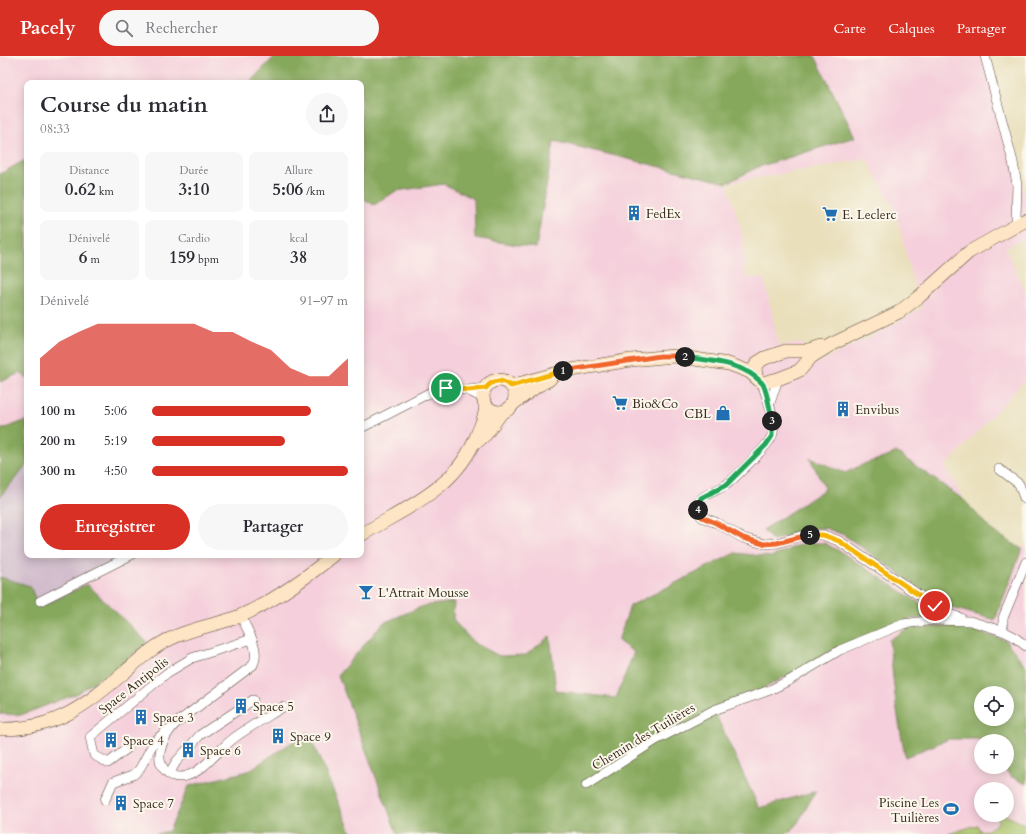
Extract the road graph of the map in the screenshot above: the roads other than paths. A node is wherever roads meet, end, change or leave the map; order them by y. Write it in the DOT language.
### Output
graph roads {
  1 [pos="985,56"];
  2 [pos="1022,222"];
  3 [pos="832,344"];
  4 [pos="795,351"];
  5 [pos="760,360"];
  6 [pos="729,364"];
  7 [pos="802,366"];
  8 [pos="565,371"];
  9 [pos="778,379"];
  10 [pos="759,380"];
  11 [pos="511,386"];
  12 [pos="485,397"];
  13 [pos="514,404"];
  14 [pos="770,406"];
  15 [pos="502,412"];
  16 [pos="364,426"];
  17 [pos="472,447"];
  18 [pos="999,469"];
  19 [pos="1026,500"];
  20 [pos="364,533"];
  21 [pos="125,558"];
  22 [pos="330,558"];
  23 [pos="1026,562"];
  24 [pos="40,601"];
  25 [pos="240,616"];
  26 [pos="970,621"];
  27 [pos="1003,631"];
  28 [pos="252,639"];
  29 [pos="1026,646"];
  30 [pos="253,700"];
  31 [pos="283,707"];
  32 [pos="175,724"];
  33 [pos="0,729"];
  34 [pos="128,748"];
  35 [pos="169,774"];
  36 [pos="586,785"];
  37 [pos="105,800"];
  1 -- 2 [label="street"];
  2 -- 3 [label="main road"];
  3 -- 4 [label="main road"];
  3 -- 7 [label="main road"];
  4 -- 5 [label="main road"];
  4 -- 7 [label="main road"];
  5 -- 6 [label="main road"];
  5 -- 10 [label="main road"];
  6 -- 8 [label="main road"];
  6 -- 10 [label="main road"];
  7 -- 9 [label="main road"];
  8 -- 11 [label="main road"];
  8 -- 13 [label="main road"];
  9 -- 10 [label="main road"];
  9 -- 14 [label="street"];
  10 -- 14 [label="street"];
  11 -- 12 [label="main road"];
  11 -- 13 [label="main road"];
  12 -- 15 [label="main road"];
  12 -- 16 [label="street"];
  12 -- 17 [label="main road"];
  13 -- 15 [label="main road"];
  14 -- 26 [label="street"];
  15 -- 17 [label="main road"];
  17 -- 20 [label="main road"];
  18 -- 19 [label="street"];
  21 -- 24 [label="street"];
  22 -- 25 [label="main road"];
  23 -- 27 [label="street"];
  25 -- 28 [label="street"];
  25 -- 33 [label="main road"];
  26 -- 27 [label="street, Chemin des Tuilières"];
  26 -- 36 [label="street, Chemin des Tuilières"];
  27 -- 29 [label="street, Chemin des Tuilières"];
  28 -- 32 [label="street"];
  28 -- 34 [label="street, Space Antipolis"];
  30 -- 35 [label="street"];
  31 -- 35 [label="street"];
  32 -- 35 [label="street"];
  32 -- 37 [label="street"];
}
